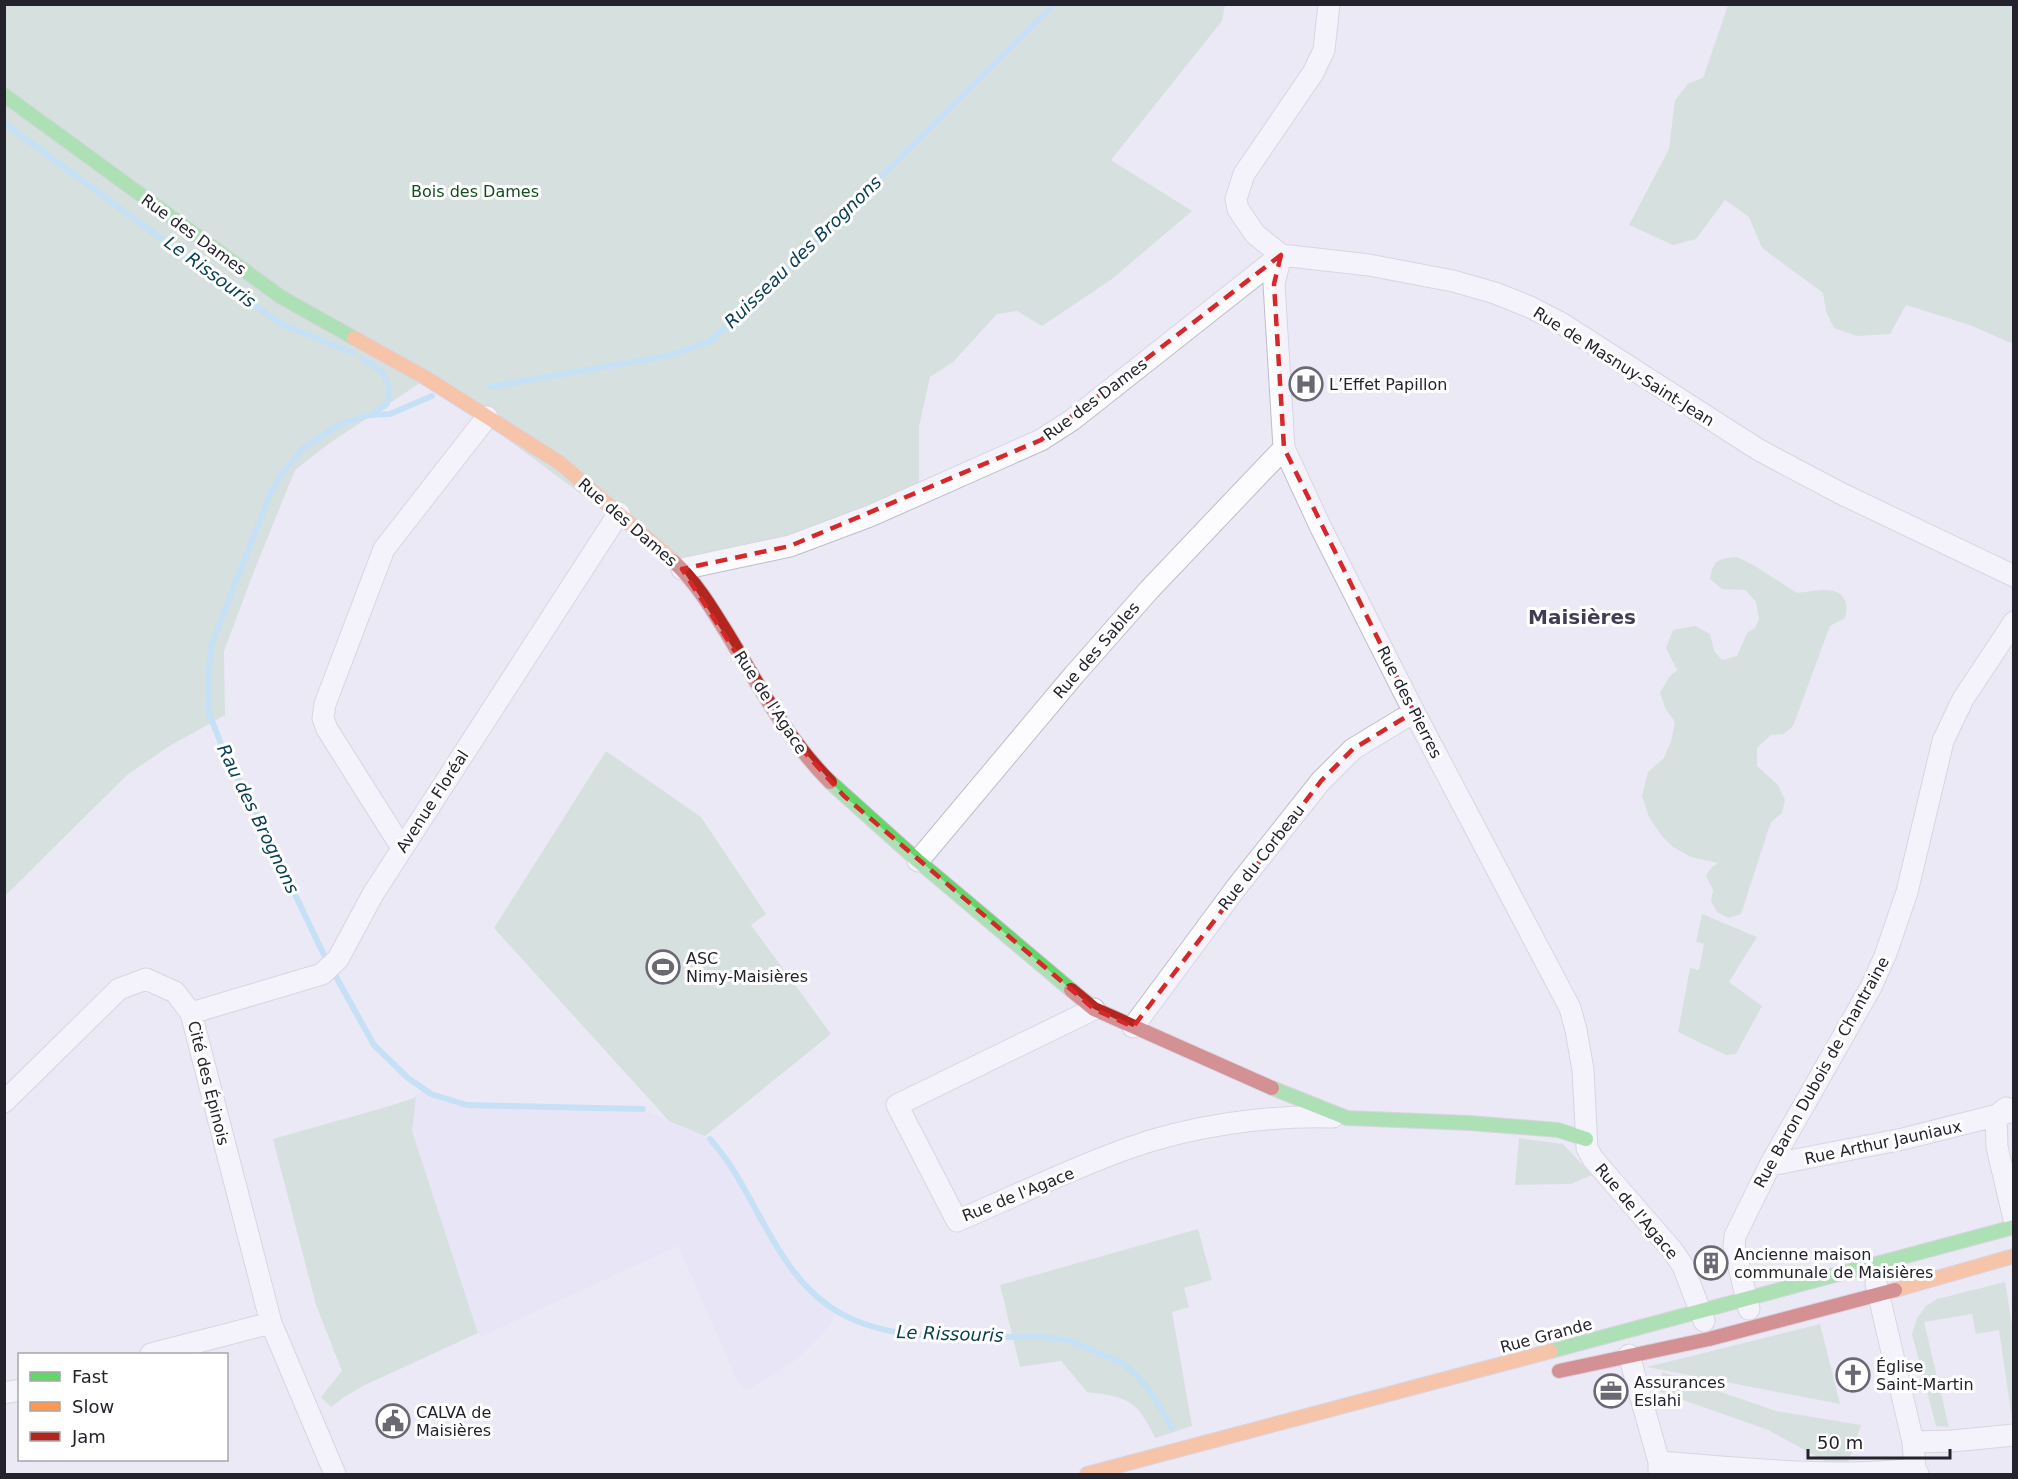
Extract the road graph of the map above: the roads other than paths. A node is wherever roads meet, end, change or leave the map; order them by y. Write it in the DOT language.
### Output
graph roads {
  1 [pos="1329,4"];
  2 [pos="4,95"];
  3 [pos="1281,255"];
  4 [pos="486,417"];
  5 [pos="1284,448"];
  6 [pos="618,513"];
  7 [pos="682,569"];
  8 [pos="2013,576"];
  9 [pos="2013,621"];
  10 [pos="1414,712"];
  11 [pos="402,848"];
  12 [pos="918,861"];
  13 [pos="1094,1009"];
  14 [pos="191,1012"];
  15 [pos="1133,1027"];
  16 [pos="2013,1100"];
  17 [pos="4,1102"];
  18 [pos="2005,1114"];
  19 [pos="1347,1118"];
  20 [pos="1586,1139"];
  21 [pos="1770,1165"];
  22 [pos="2013,1219"];
  23 [pos="2013,1227"];
  24 [pos="2013,1256"];
  25 [pos="1873,1264"];
  26 [pos="1877,1295"];
  27 [pos="1746,1298"];
  28 [pos="1700,1310"];
  29 [pos="271,1323"];
  30 [pos="1753,1327"];
  31 [pos="1709,1339"];
  32 [pos="155,1353"];
  33 [pos="1629,1354"];
  34 [pos="1544,1375"];
  35 [pos="2013,1434"];
  36 [pos="1913,1442"];
  37 [pos="1659,1468"];
  38 [pos="1917,1472"];
  39 [pos="335,1474"];
  40 [pos="1087,1474"];
  1 -- 3 [label="street"];
  2 -- 4 [label="street, Rue des Dames"];
  3 -- 5 [label="street, Rue des Pierres"];
  3 -- 7 [label="street, Rue des Dames"];
  3 -- 8 [label="street, Rue de Masnuy-Saint-Jean"];
  4 -- 6 [label="street, Rue des Dames"];
  4 -- 11 [label="street"];
  5 -- 10 [label="street, Rue des Pierres"];
  5 -- 12 [label="street, Rue des Sables"];
  6 -- 7 [label="street, Rue des Dames"];
  6 -- 11 [label="street, Avenue Floréal"];
  7 -- 12 [label="street, Rue de l'Agace"];
  9 -- 21 [label="street, Rue Baron Dubois de Chantraine"];
  10 -- 15 [label="street, Rue du Corbeau"];
  10 -- 20 [label="street, Rue des Pierres"];
  11 -- 14 [label="street, Avenue Floréal"];
  12 -- 13 [label="street, Rue de l'Agace"];
  13 -- 15 [label="street, Rue de l'Agace"];
  13 -- 19 [label="street, Rue de l'Agace"];
  14 -- 17 [label="street, Cité des Épinois"];
  14 -- 29 [label="street, Cité des Épinois"];
  15 -- 19 [label="street, Rue de l'Agace"];
  16 -- 18 [label="street, Rue Arthur Jauniaux"];
  18 -- 21 [label="street, Rue Arthur Jauniaux"];
  18 -- 22 [label="street"];
  19 -- 20 [label="street, Rue de l'Agace"];
  20 -- 28 [label="street, Rue de l'Agace"];
  21 -- 27 [label="street, Rue Baron Dubois de Chantraine"];
  23 -- 25 [label="street, Rue Grande"];
  24 -- 26 [label="street"];
  25 -- 26 [label="street"];
  25 -- 27 [label="street, Rue Grande"];
  26 -- 30 [label="street"];
  26 -- 36 [label="street"];
  27 -- 28 [label="street, Rue Grande"];
  27 -- 30 [label="street, Rue Baron Dubois de Chantraine"];
  28 -- 31 [label="street, Rue de l'Agace"];
  28 -- 40 [label="street, Rue Grande"];
  29 -- 32 [label="street"];
  29 -- 39 [label="street, Cité des Épinois"];
  30 -- 31 [label="street"];
  31 -- 33 [label="street"];
  33 -- 34 [label="street"];
  33 -- 37 [label="street"];
  35 -- 36 [label="street"];
  36 -- 38 [label="street"];
  37 -- 38 [label="street"];
}
